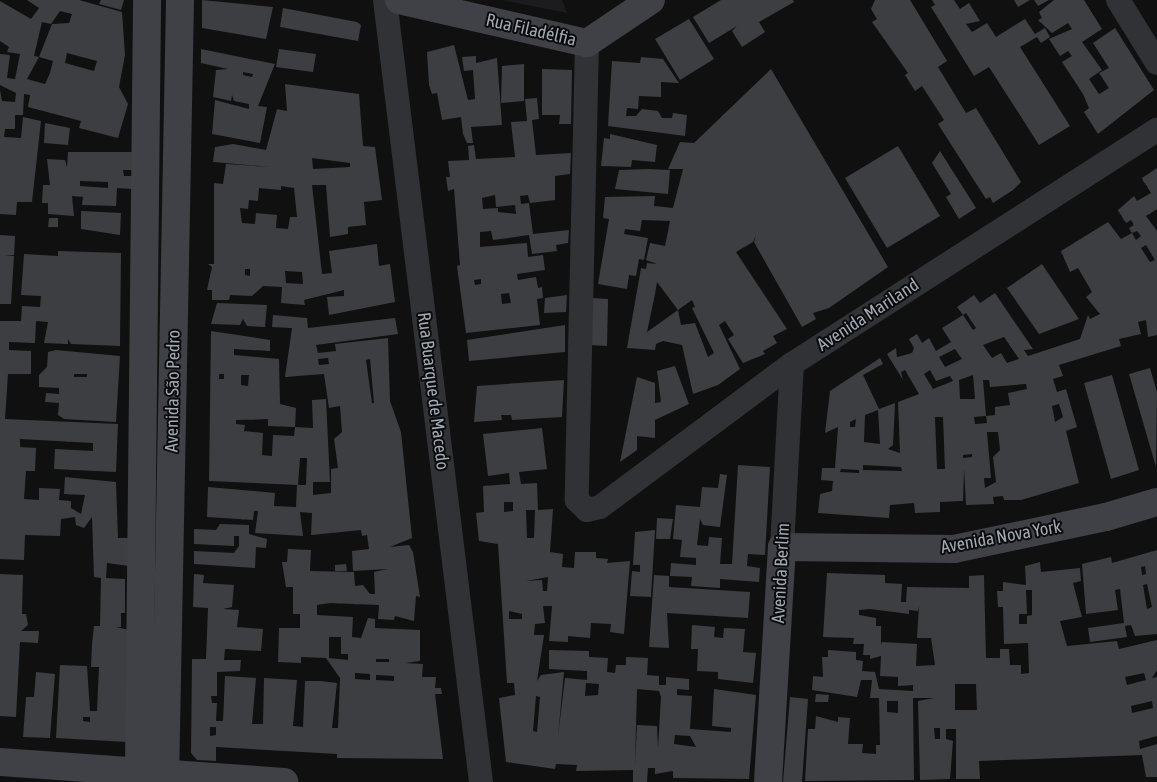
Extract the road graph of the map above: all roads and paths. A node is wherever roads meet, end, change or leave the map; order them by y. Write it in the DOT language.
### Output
graph roads {
  1 [pos="146,0"];
  2 [pos="180,0"];
  3 [pos="385,0"];
  4 [pos="399,0"];
  5 [pos="652,0"];
  6 [pos="1118,0"];
  7 [pos="587,43"];
  8 [pos="1157,63"];
  9 [pos="146,97"];
  10 [pos="178,98"];
  11 [pos="1157,130"];
  12 [pos="144,205"];
  13 [pos="176,208"];
  14 [pos="143,324"];
  15 [pos="174,324"];
  16 [pos="792,364"];
  17 [pos="142,429"];
  18 [pos="172,429"];
  19 [pos="1157,502"];
  20 [pos="141,534"];
  21 [pos="170,536"];
  22 [pos="782,547"];
  23 [pos="140,649"];
  24 [pos="168,649"];
  25 [pos="0,762"];
  26 [pos="139,770"];
  27 [pos="166,777"];
  28 [pos="284,782"];
  29 [pos="481,782"];
  30 [pos="768,782"];
  1 -- 9 [label="street, Avenida São Pedro"];
  2 -- 10 [label="street, Avenida São Pedro"];
  3 -- 29 [label="street, Rua Buarque de Macedo"];
  4 -- 7 [label="street, Rua Filadélfia"];
  5 -- 7 [label="street, Rua Filadélfia"];
  6 -- 8 [label="street"];
  7 -- 16 [label="street, Avenida Mariland"];
  9 -- 10 [label="street"];
  9 -- 12 [label="street, Avenida São Pedro"];
  10 -- 13 [label="street, Avenida São Pedro"];
  11 -- 16 [label="street, Avenida Mariland"];
  12 -- 13 [label="street"];
  12 -- 14 [label="street, Avenida São Pedro"];
  13 -- 15 [label="street, Avenida São Pedro"];
  14 -- 15 [label="street"];
  14 -- 17 [label="street, Avenida São Pedro"];
  15 -- 18 [label="street, Avenida São Pedro"];
  16 -- 22 [label="street, Avenida Berlim"];
  17 -- 18 [label="street"];
  17 -- 20 [label="street, Avenida São Pedro"];
  18 -- 21 [label="street, Avenida São Pedro"];
  19 -- 22 [label="street, Avenida Nova York"];
  20 -- 21 [label="street"];
  20 -- 23 [label="street, Avenida São Pedro"];
  21 -- 24 [label="street, Avenida São Pedro"];
  22 -- 30 [label="street, Avenida Berlim"];
  23 -- 24 [label="street"];
  23 -- 26 [label="street, Avenida São Pedro"];
  24 -- 27 [label="street, Avenida São Pedro"];
  25 -- 26 [label="street"];
  26 -- 27 [label="street"];
  27 -- 28 [label="street"];
}
